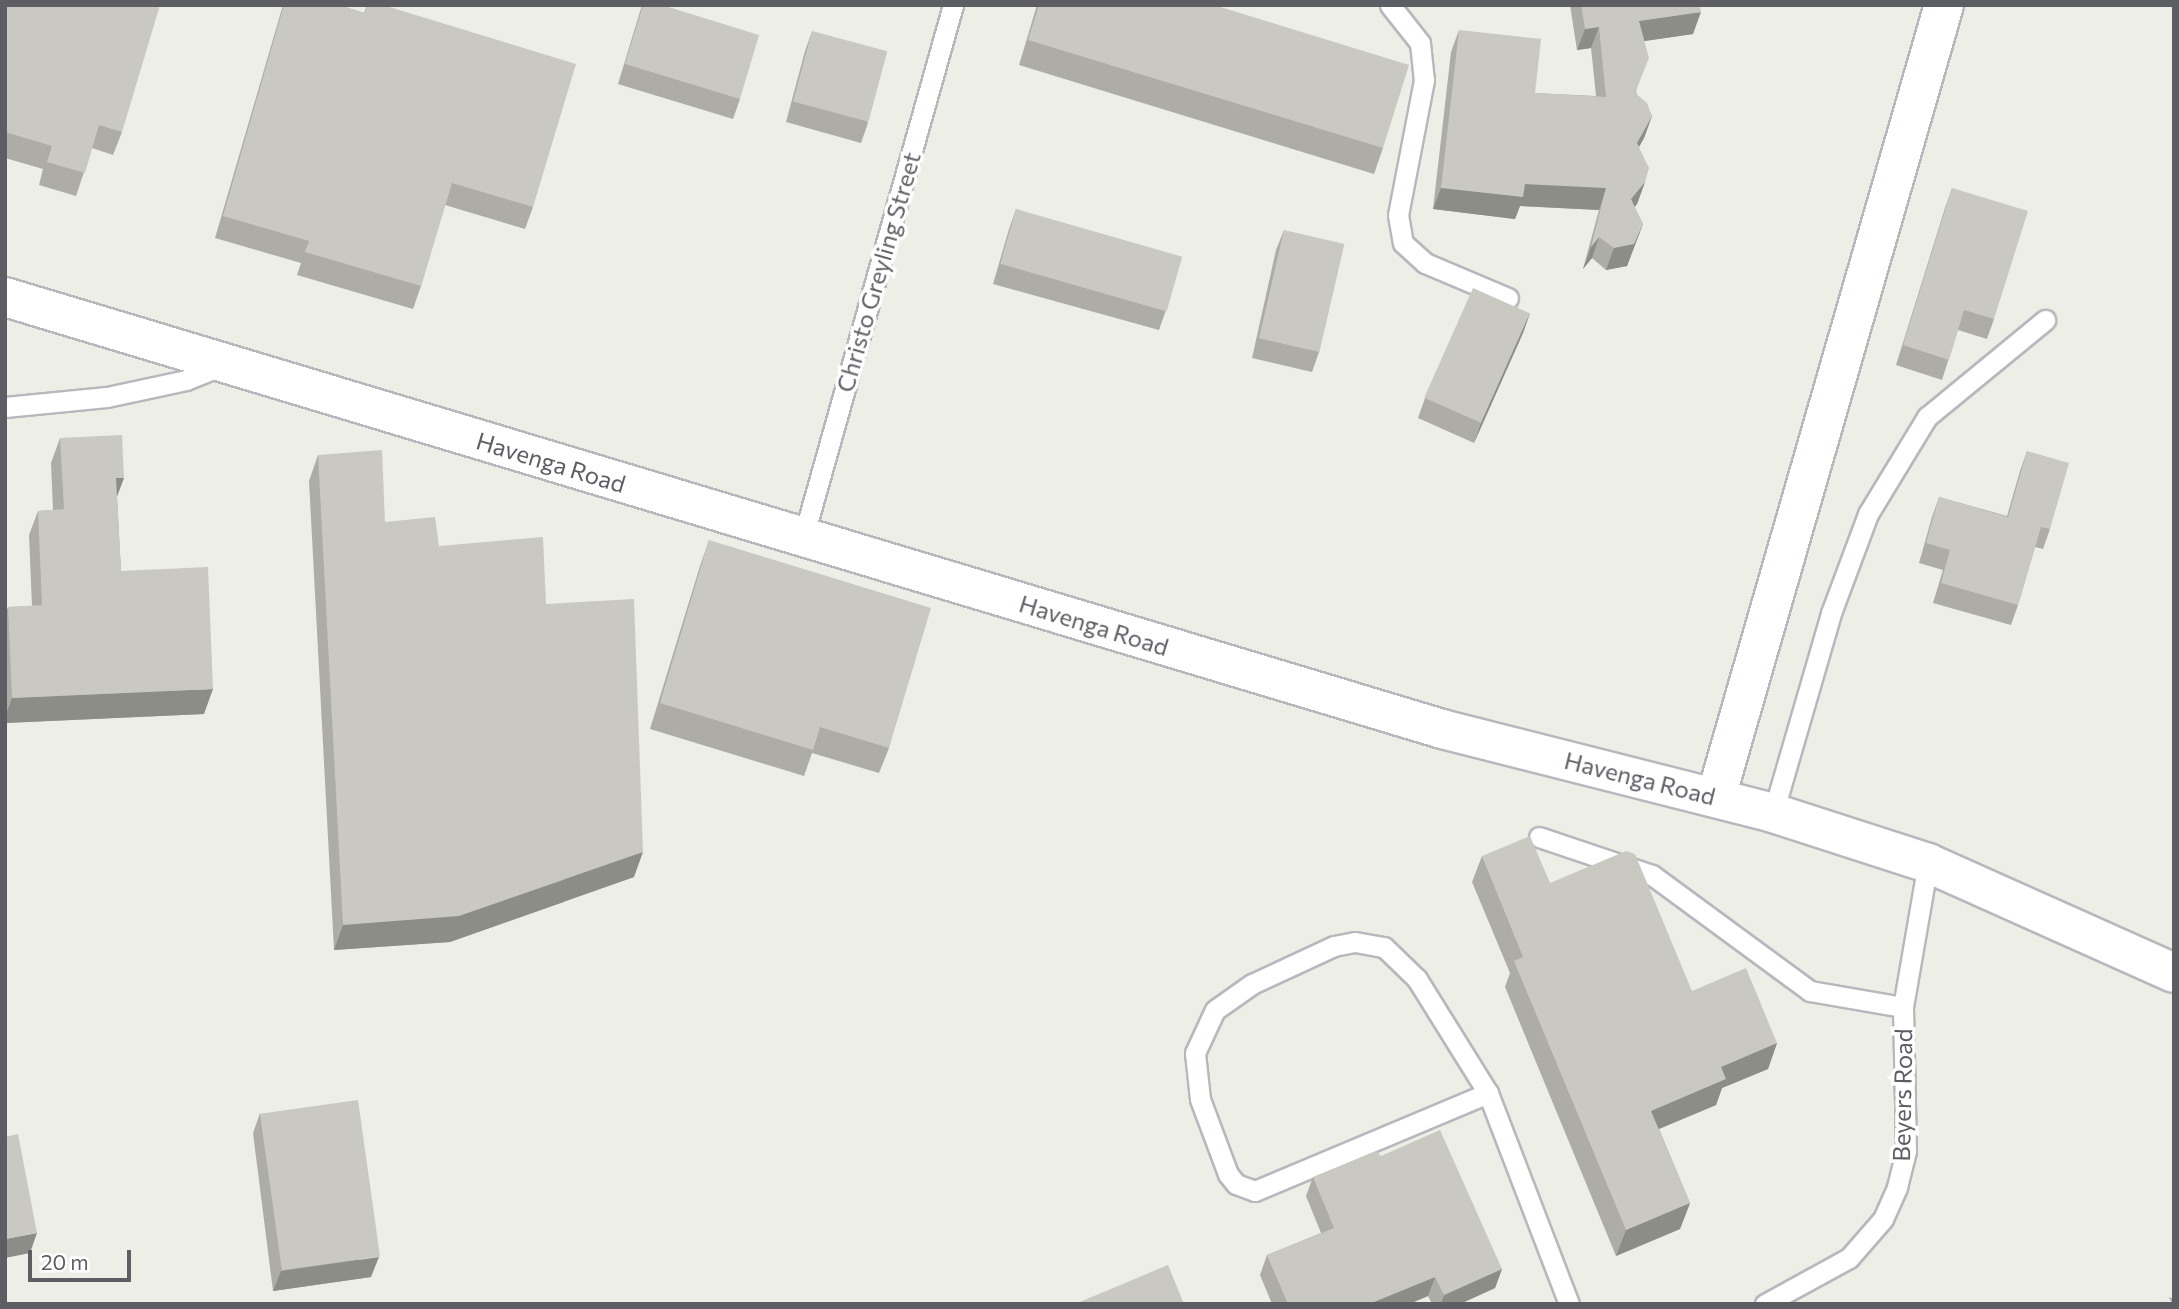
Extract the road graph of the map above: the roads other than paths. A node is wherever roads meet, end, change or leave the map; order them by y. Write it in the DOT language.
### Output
graph roads {
  1 [pos="953,5"];
  2 [pos="1390,5"];
  3 [pos="1944,5"];
  4 [pos="5,297"];
  5 [pos="1508,298"];
  6 [pos="2045,320"];
  7 [pos="225,364"];
  8 [pos="5,407"];
  9 [pos="803,538"];
  10 [pos="1716,797"];
  11 [pos="1773,813"];
  12 [pos="1539,837"];
  13 [pos="1928,863"];
  14 [pos="2174,973"];
  15 [pos="1903,1007"];
  16 [pos="1488,1093"];
  17 [pos="1569,1304"];
  18 [pos="1765,1304"];
  1 -- 9 [label="lane, Christo Greyling Street"];
  2 -- 5 [label="lane"];
  3 -- 10 [label="street"];
  4 -- 7 [label="street, Havenga Road"];
  6 -- 11 [label="lane"];
  7 -- 8 [label="lane"];
  7 -- 9 [label="street, Havenga Road"];
  9 -- 10 [label="street, Havenga Road"];
  10 -- 11 [label="street, Havenga Road"];
  11 -- 13 [label="street, Havenga Road"];
  12 -- 15 [label="lane"];
  13 -- 14 [label="street, Havenga Road"];
  13 -- 15 [label="lane, Beyers Road"];
  15 -- 18 [label="lane, Beyers Road"];
  16 -- 16 [label="lane"];
  16 -- 17 [label="lane"];
}
